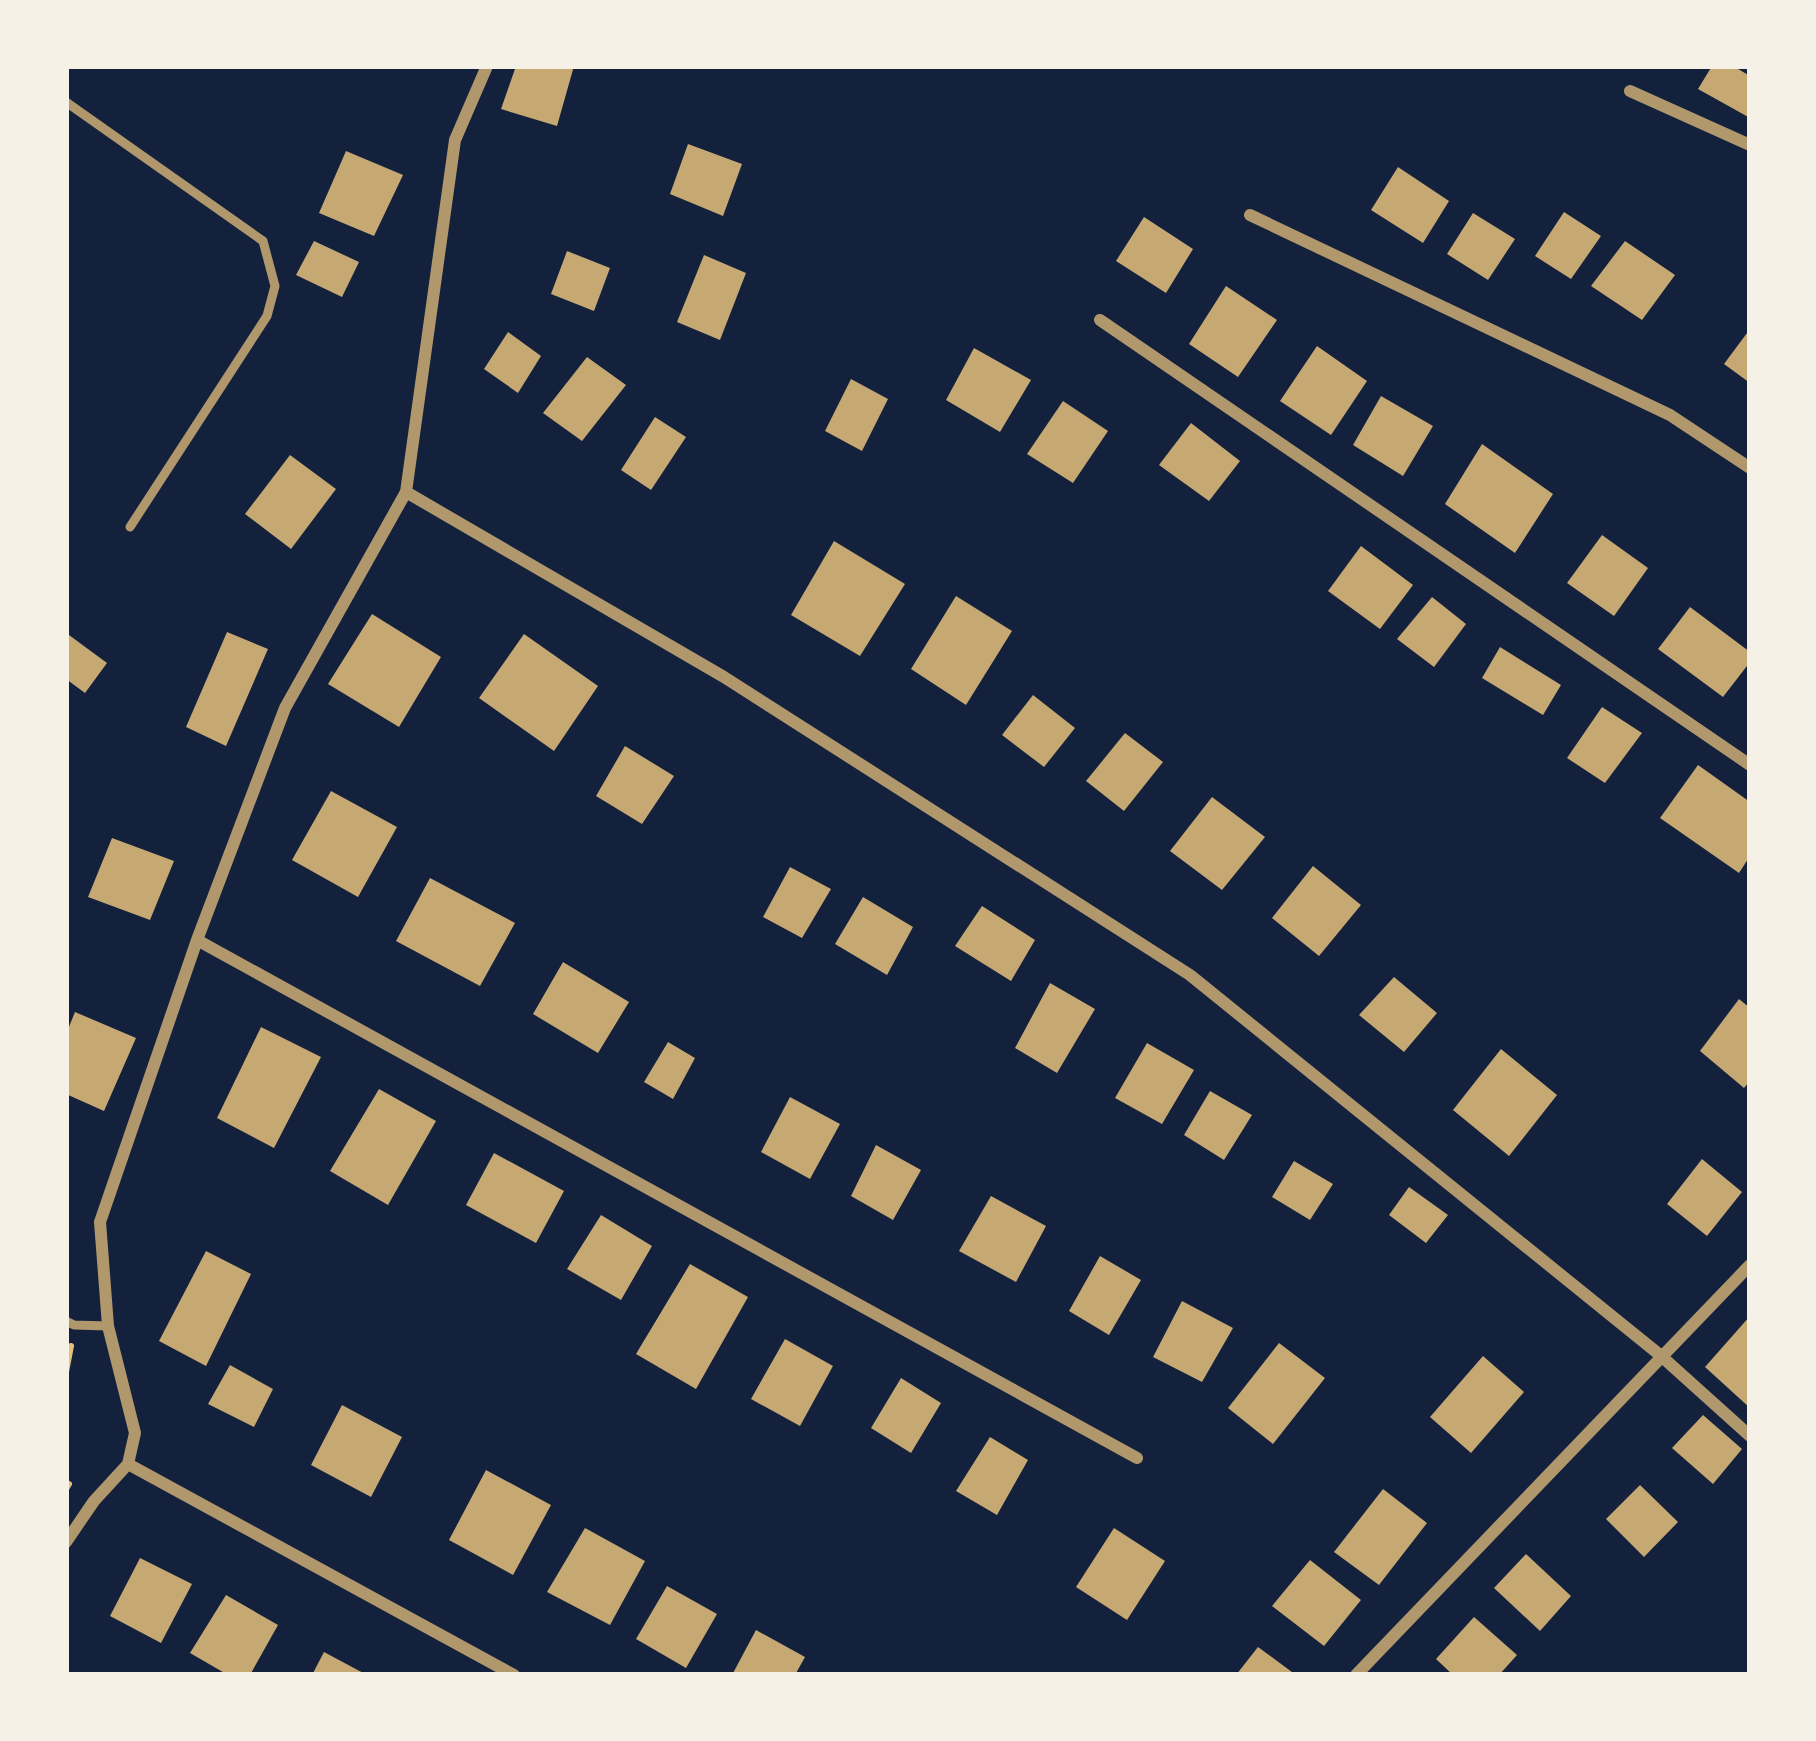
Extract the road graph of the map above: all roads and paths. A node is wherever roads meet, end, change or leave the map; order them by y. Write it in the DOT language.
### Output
graph roads {
  1 [pos="487,66"];
  2 [pos="1630,91"];
  3 [pos="66,103"];
  4 [pos="1750,145"];
  5 [pos="1250,214"];
  6 [pos="1100,320"];
  7 [pos="1750,468"];
  8 [pos="406,492"];
  9 [pos="130,527"];
  10 [pos="1750,765"];
  11 [pos="197,940"];
  12 [pos="1750,1265"];
  13 [pos="66,1321"];
  14 [pos="108,1326"];
  15 [pos="1660,1355"];
  16 [pos="1750,1436"];
  17 [pos="1137,1458"];
  18 [pos="128,1464"];
  19 [pos="66,1542"];
  20 [pos="514,1675"];
  21 [pos="1356,1675"];
  1 -- 8 [label="street"];
  2 -- 4 [label="street"];
  3 -- 9 [label="lane"];
  5 -- 7 [label="street"];
  6 -- 10 [label="street"];
  8 -- 11 [label="street"];
  8 -- 15 [label="street"];
  11 -- 14 [label="street"];
  11 -- 17 [label="street"];
  12 -- 15 [label="street"];
  13 -- 14 [label="lane"];
  14 -- 18 [label="street"];
  15 -- 16 [label="street"];
  15 -- 21 [label="street"];
  18 -- 19 [label="street"];
  18 -- 20 [label="street"];
}
